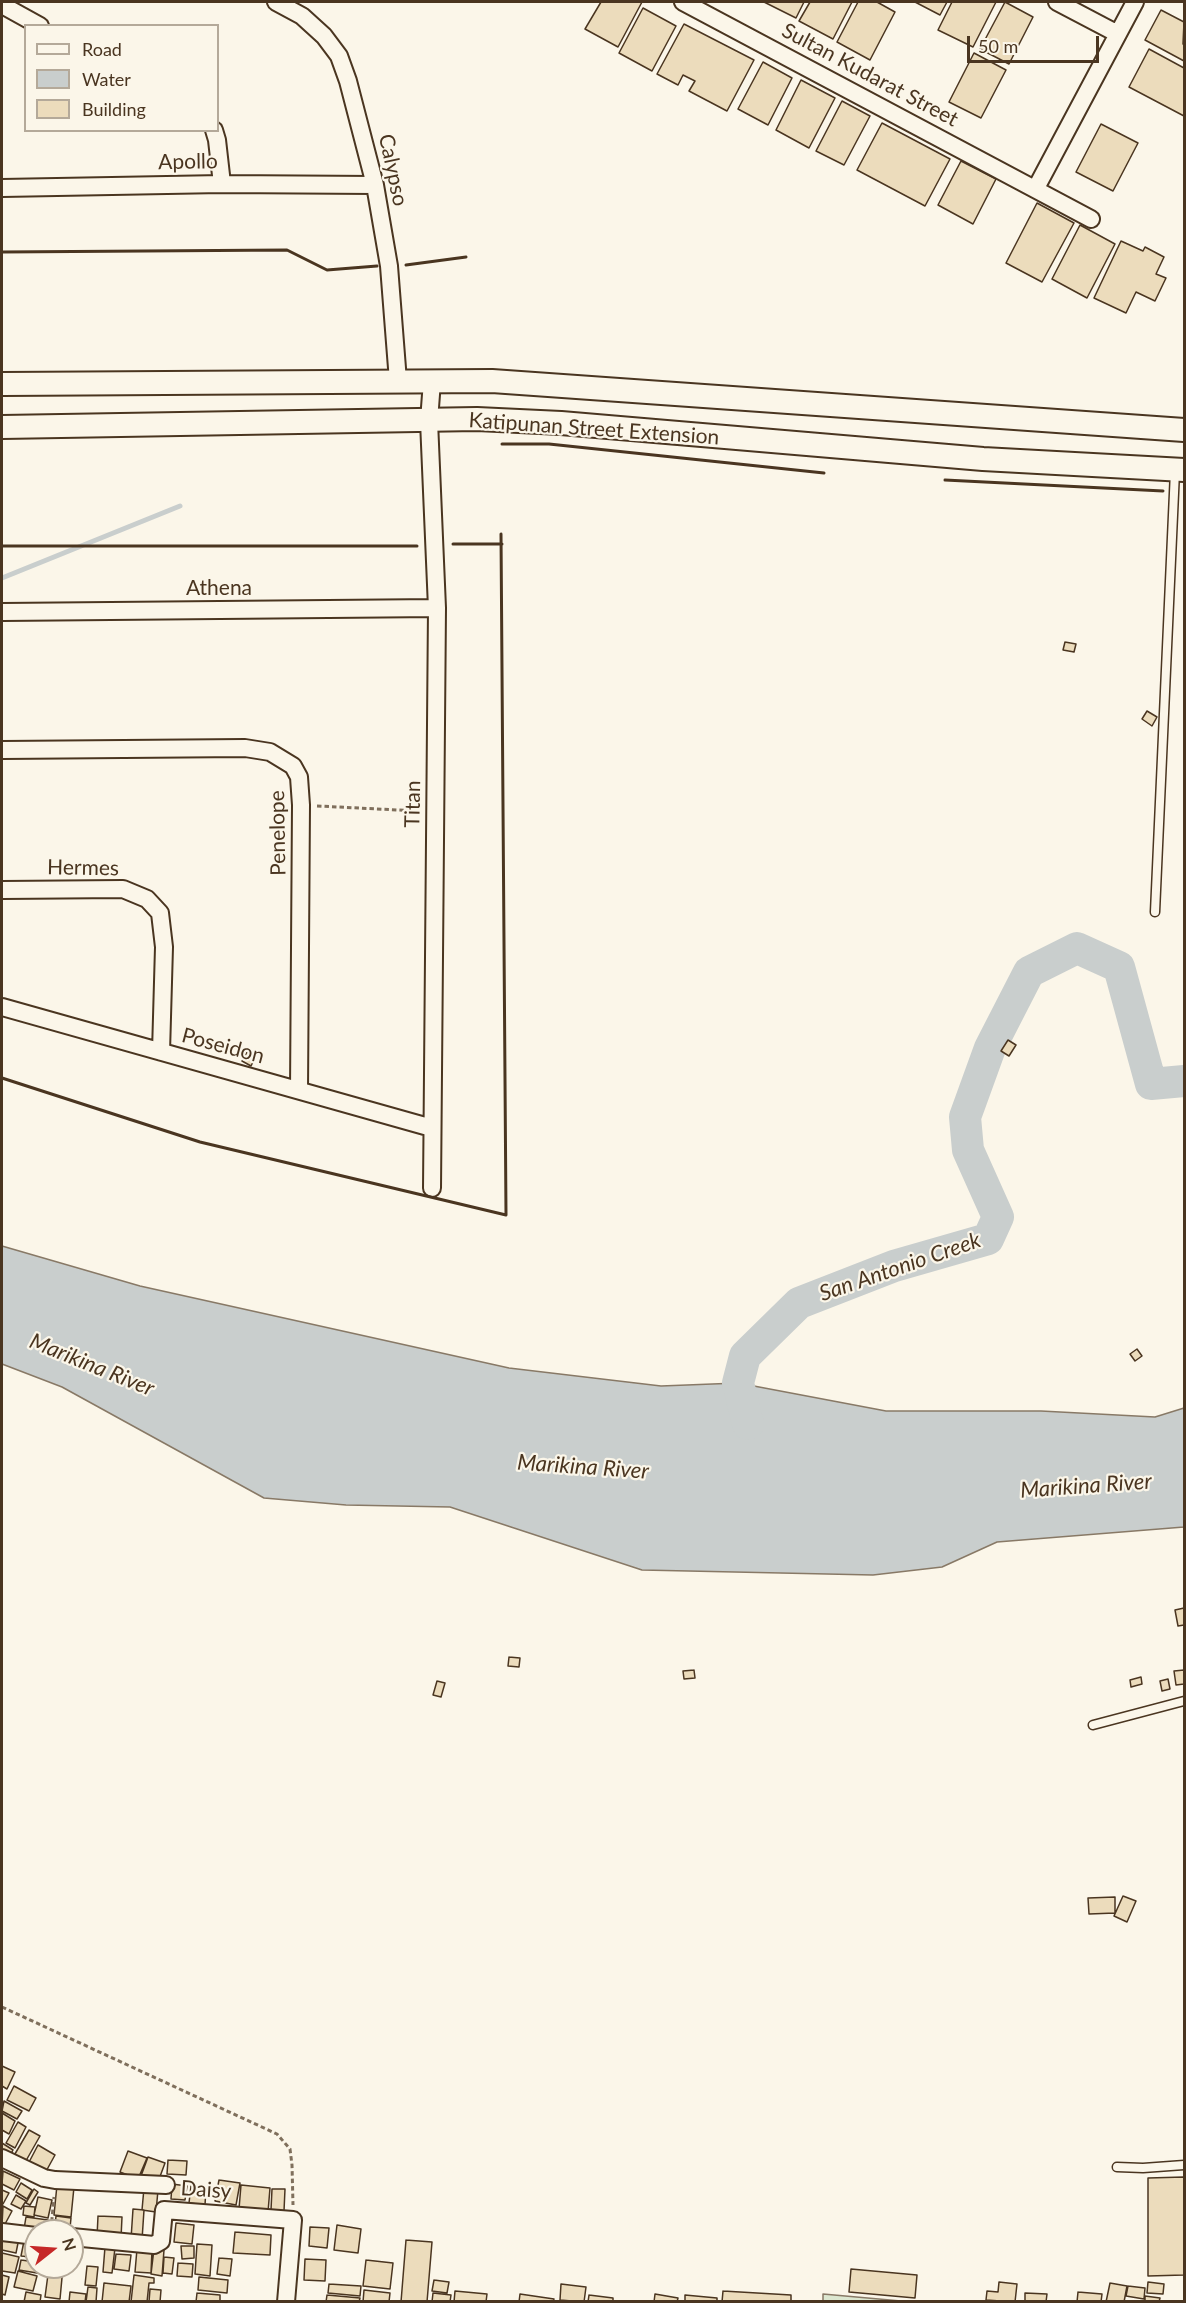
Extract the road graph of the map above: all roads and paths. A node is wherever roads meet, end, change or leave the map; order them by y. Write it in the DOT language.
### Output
graph roads {
  1 [pos="276,2"];
  2 [pos="683,2"];
  3 [pos="1057,2"];
  4 [pos="1135,2"];
  5 [pos="2,5"];
  6 [pos="36,24"];
  7 [pos="1118,34"];
  8 [pos="215,132"];
  9 [pos="222,184"];
  10 [pos="375,185"];
  11 [pos="2,188"];
  12 [pos="1036,188"];
  13 [pos="1091,219"];
  14 [pos="398,381"];
  15 [pos="432,381"];
  16 [pos="2,384"];
  17 [pos="429,420"];
  18 [pos="2,427"];
  19 [pos="1185,430"];
  20 [pos="1180,469"];
  21 [pos="437,608"];
  22 [pos="2,612"];
  23 [pos="2,750"];
  24 [pos="301,805"];
  25 [pos="435,812"];
  26 [pos="2,890"];
  27 [pos="1155,912"];
  28 [pos="2,1007"];
  29 [pos="161,1052"];
  30 [pos="298,1090"];
  31 [pos="432,1128"];
  32 [pos="432,1188"];
  33 [pos="1185,1701"];
  34 [pos="1093,1725"];
  35 [pos="2,2007"];
  36 [pos="2,2158"];
  37 [pos="1185,2165"];
  38 [pos="1117,2167"];
  39 [pos="55,2180"];
  40 [pos="164,2210"];
  41 [pos="52,2219"];
  42 [pos="292,2220"];
  43 [pos="2,2232"];
  44 [pos="24,2235"];
  45 [pos="84,2237"];
  46 [pos="286,2301"];
  1 -- 10 [label="street, Calypso"];
  2 -- 12 [label="street, Sultan Kudarat Street"];
  3 -- 7 [label="street"];
  4 -- 7 [label="street"];
  5 -- 6 [label="street"];
  7 -- 12 [label="street"];
  8 -- 9 [label="street"];
  9 -- 10 [label="street, Apollo"];
  9 -- 11 [label="street, Apollo"];
  10 -- 14 [label="street, Calypso"];
  12 -- 13 [label="street, Sultan Kudarat Street"];
  14 -- 15 [label="street, Katipunan Street Extension"];
  14 -- 16 [label="street, Katipunan Street Extension"];
  15 -- 17 [label="street, Titan"];
  15 -- 19 [label="street, Katipunan Street Extension"];
  17 -- 18 [label="street, Katipunan Street Extension"];
  17 -- 20 [label="street, Katipunan Street Extension"];
  17 -- 21 [label="street, Titan"];
  20 -- 27 [label="lane"];
  21 -- 22 [label="street, Athena"];
  21 -- 25 [label="street, Titan"];
  23 -- 24 [label="street, Penelope"];
  24 -- 25 [label="path"];
  24 -- 30 [label="street, Penelope"];
  25 -- 31 [label="street, Titan"];
  26 -- 29 [label="street, Hermes"];
  28 -- 29 [label="street, Poseidon"];
  29 -- 30 [label="street, Poseidon"];
  30 -- 31 [label="street, Poseidon"];
  31 -- 32 [label="street, Titan"];
  33 -- 34 [label="lane"];
  35 -- 42 [label="path"];
  36 -- 39 [label="street"];
  37 -- 38 [label="lane"];
  39 -- 40 [label="street"];
  39 -- 41 [label="path"];
  40 -- 42 [label="street, Daisy"];
  40 -- 45 [label="street, Daisy"];
  42 -- 46 [label="street"];
  43 -- 44 [label="street"];
}
